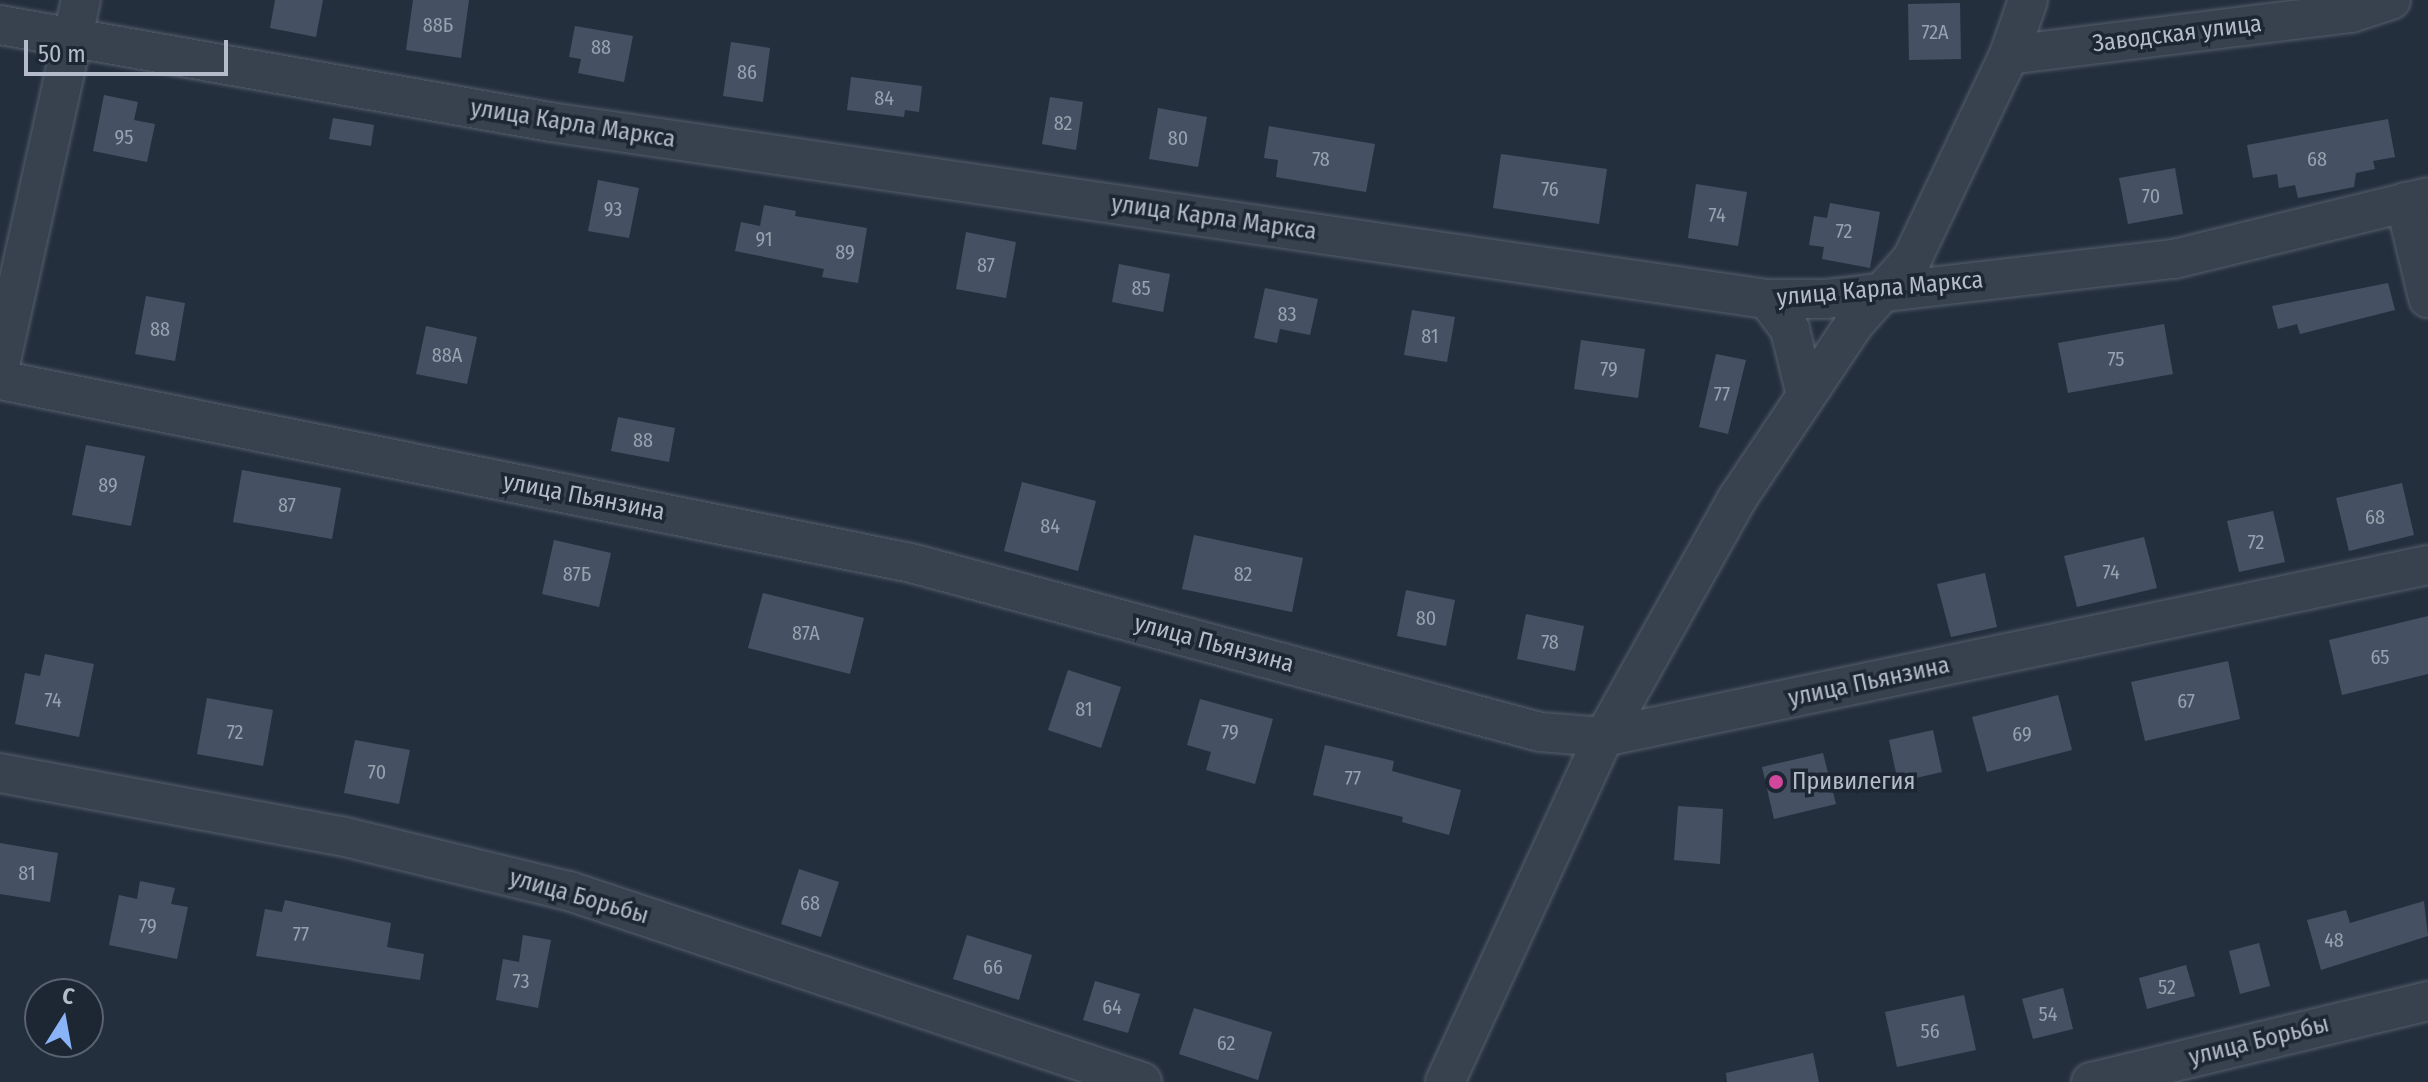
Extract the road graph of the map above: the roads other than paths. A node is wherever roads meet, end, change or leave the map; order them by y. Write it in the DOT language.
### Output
graph roads {
  1 [pos="81,0"];
  2 [pos="2028,0"];
  3 [pos="2391,0"];
  4 [pos="0,25"];
  5 [pos="73,39"];
  6 [pos="2009,55"];
  7 [pos="2416,200"];
  8 [pos="1890,289"];
  9 [pos="2428,298"];
  10 [pos="1767,299"];
  11 [pos="0,365"];
  12 [pos="0,380"];
  13 [pos="1806,395"];
  14 [pos="2428,565"];
  15 [pos="1604,737"];
  16 [pos="0,773"];
  17 [pos="2428,1001"];
  18 [pos="1142,1082"];
  19 [pos="1445,1082"];
  20 [pos="2091,1082"];
  1 -- 5 [label="street"];
  2 -- 6 [label="street"];
  3 -- 6 [label="street, Заводская улица"];
  4 -- 5 [label="street, улица Карла Маркса"];
  5 -- 10 [label="street, улица Карла Маркса"];
  5 -- 11 [label="street"];
  6 -- 8 [label="street"];
  7 -- 8 [label="street, улица Карла Маркса"];
  7 -- 9 [label="street"];
  8 -- 10 [label="street, улица Карла Маркса"];
  8 -- 13 [label="street"];
  10 -- 13 [label="street"];
  12 -- 15 [label="street, улица Пьянзина"];
  13 -- 15 [label="street"];
  14 -- 15 [label="street, улица Пьянзина"];
  15 -- 19 [label="street"];
  16 -- 18 [label="street, улица Борьбы"];
  17 -- 20 [label="street, улица Борьбы"];
}
